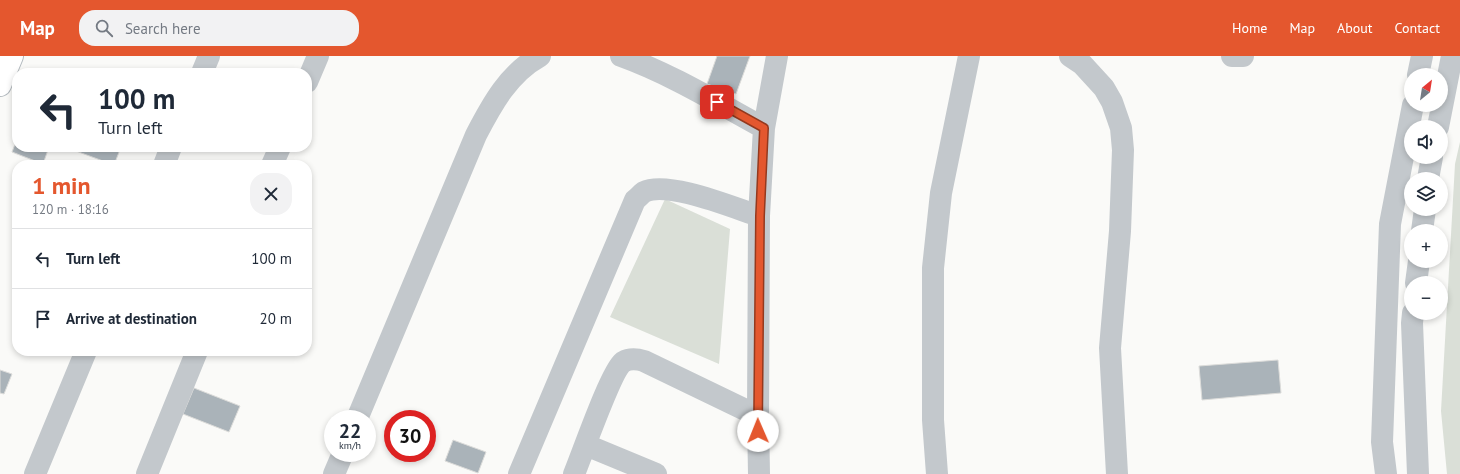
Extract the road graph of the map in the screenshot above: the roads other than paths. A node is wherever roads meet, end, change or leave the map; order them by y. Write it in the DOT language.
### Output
graph roads {
  1 [pos="12,56"];
  2 [pos="209,56"];
  3 [pos="318,56"];
  4 [pos="540,56"];
  5 [pos="621,56"];
  6 [pos="777,56"];
  7 [pos="969,56"];
  8 [pos="1070,56"];
  9 [pos="1232,56"];
  10 [pos="1243,56"];
  11 [pos="1422,56"];
  12 [pos="1452,56"];
  13 [pos="204,68"];
  14 [pos="1419,68"];
  15 [pos="312,70"];
  16 [pos="0,85"];
  17 [pos="1412,112"];
  18 [pos="1439,120"];
  19 [pos="764,128"];
  20 [pos="760,216"];
  21 [pos="1412,320"];
  22 [pos="84,356"];
  23 [pos="195,356"];
  24 [pos="361,410"];
  25 [pos="758,416"];
  26 [pos="586,445"];
  27 [pos="339,462"];
  28 [pos="35,474"];
  29 [pos="147,474"];
  30 [pos="334,474"];
  31 [pos="519,474"];
  32 [pos="574,474"];
  33 [pos="656,474"];
  34 [pos="759,474"];
  35 [pos="937,474"];
  36 [pos="1117,474"];
  37 [pos="1386,474"];
  38 [pos="1418,474"];
  1 -- 16 [label="main road"];
  2 -- 13 [label="street"];
  3 -- 15 [label="street"];
  4 -- 24 [label="street"];
  5 -- 19 [label="street"];
  6 -- 19 [label="street"];
  7 -- 35 [label="street"];
  8 -- 36 [label="street"];
  9 -- 10 [label="street"];
  11 -- 14 [label="street"];
  12 -- 18 [label="street"];
  17 -- 37 [label="street"];
  19 -- 20 [label="street"];
  20 -- 25 [label="street"];
  20 -- 31 [label="street"];
  21 -- 38 [label="street"];
  22 -- 28 [label="street"];
  23 -- 29 [label="street"];
  25 -- 26 [label="street"];
  25 -- 34 [label="street"];
  26 -- 32 [label="street"];
  26 -- 33 [label="street"];
  27 -- 30 [label="street"];
}
